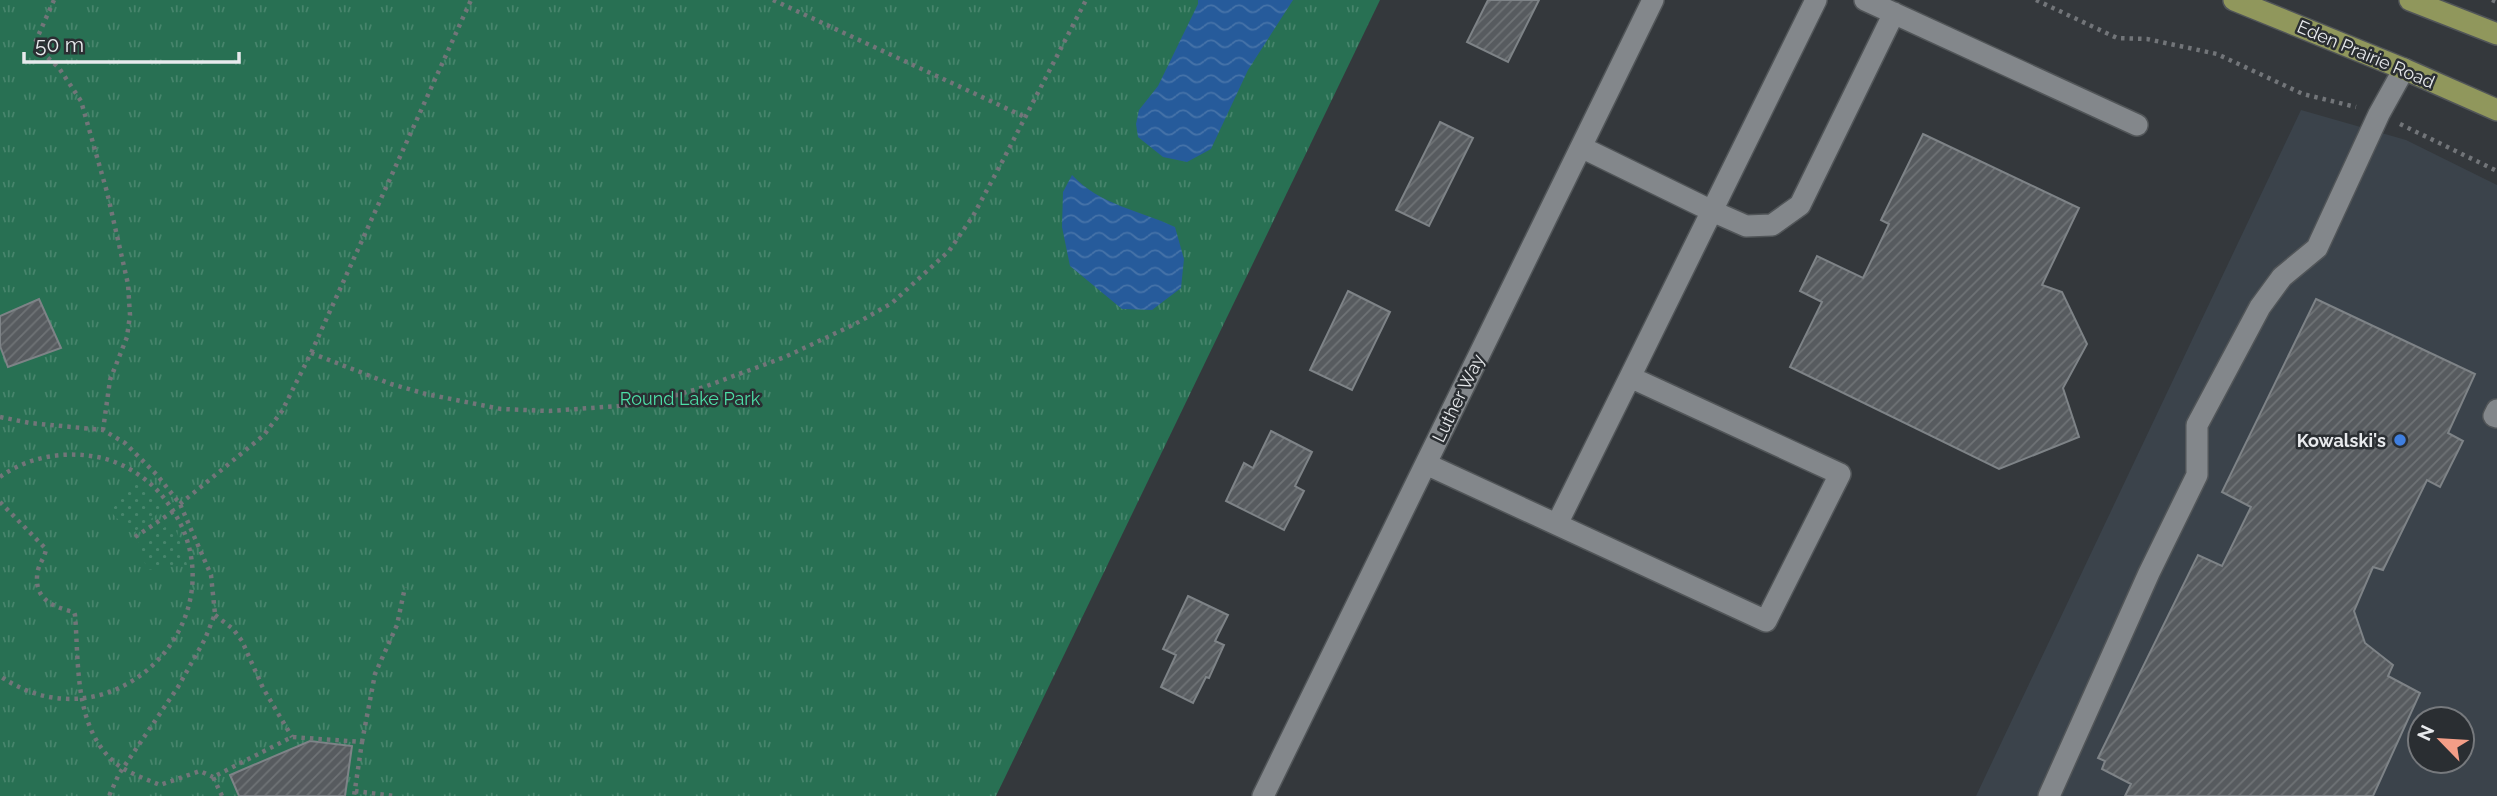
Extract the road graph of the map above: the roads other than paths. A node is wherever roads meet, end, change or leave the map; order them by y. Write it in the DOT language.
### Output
graph roads {
  1 [pos="1653,0"];
  2 [pos="1816,0"];
  3 [pos="1865,0"];
  4 [pos="2234,0"];
  5 [pos="2410,0"];
  6 [pos="1894,13"];
  7 [pos="2497,34"];
  8 [pos="2404,69"];
  9 [pos="2497,110"];
  10 [pos="2137,125"];
  11 [pos="1581,146"];
  12 [pos="1712,211"];
  13 [pos="1630,377"];
  14 [pos="2497,411"];
  15 [pos="2497,417"];
  16 [pos="1426,464"];
  17 [pos="1557,524"];
  18 [pos="1264,796"];
  19 [pos="2049,796"];
  1 -- 11 [label="street, Luther Way"];
  2 -- 12 [label="street"];
  3 -- 6 [label="street"];
  4 -- 8 [label="main road, Eden Prairie Road"];
  5 -- 7 [label="main road"];
  6 -- 10 [label="street"];
  6 -- 12 [label="street"];
  8 -- 9 [label="main road, Eden Prairie Road"];
  8 -- 19 [label="street"];
  11 -- 12 [label="street"];
  11 -- 16 [label="street, Luther Way"];
  12 -- 13 [label="street"];
  13 -- 17 [label="street"];
  13 -- 17 [label="street"];
  14 -- 15 [label="street"];
  16 -- 17 [label="street"];
  16 -- 18 [label="street, Luther Way"];
}
